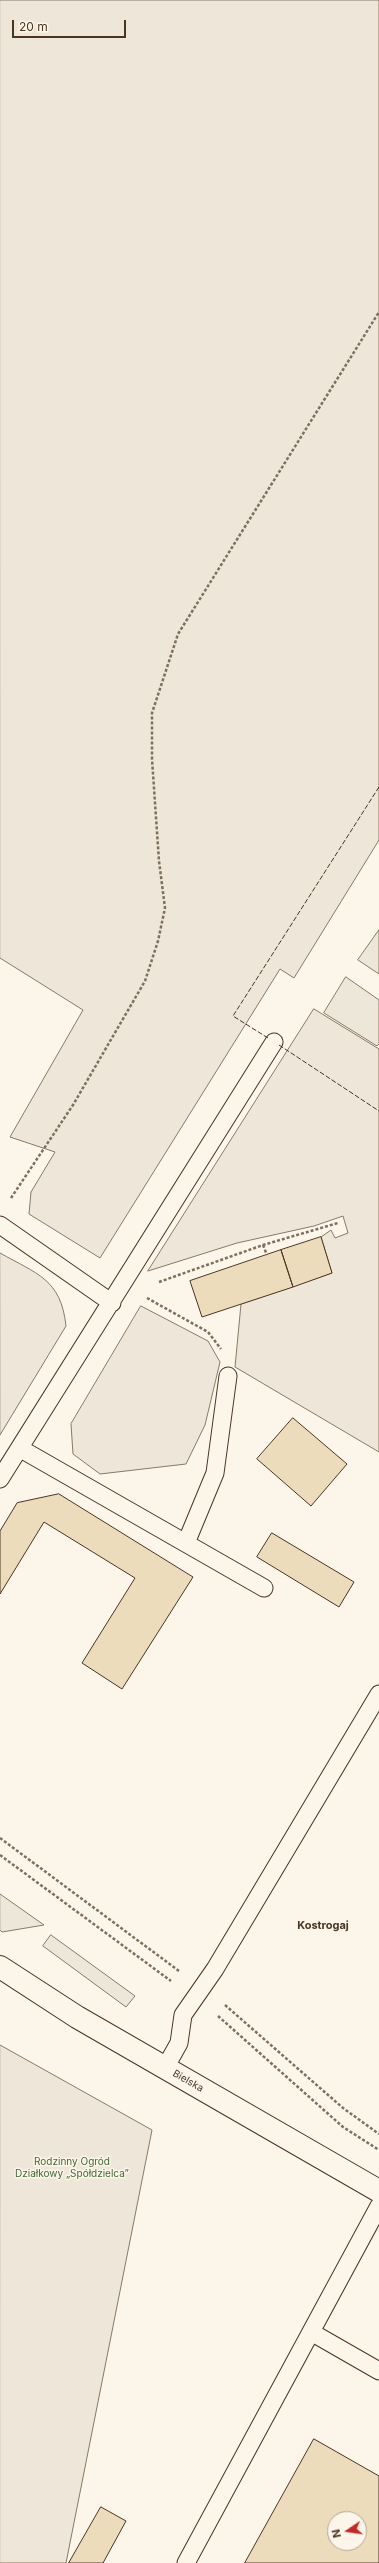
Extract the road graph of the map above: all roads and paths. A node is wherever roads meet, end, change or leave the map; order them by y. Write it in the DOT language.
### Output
graph roads {
  1 [pos="379,312"];
  2 [pos="274,1042"];
  3 [pos="9,1202"];
  4 [pos="338,1223"];
  5 [pos="0,1225"];
  6 [pos="263,1246"];
  7 [pos="267,1255"];
  8 [pos="128,1288"];
  9 [pos="112,1303"];
  10 [pos="228,1376"];
  11 [pos="21,1449"];
  12 [pos="0,1479"];
  13 [pos="186,1543"];
  14 [pos="264,1588"];
  15 [pos="379,1694"];
  16 [pos="0,1967"];
  17 [pos="165,2068"];
  18 [pos="379,2191"];
  19 [pos="379,2206"];
  20 [pos="311,2332"];
  21 [pos="379,2371"];
  22 [pos="186,2563"];
  1 -- 3 [label="path"];
  2 -- 8 [label="lane"];
  4 -- 6 [label="path"];
  5 -- 9 [label="lane"];
  6 -- 7 [label="path"];
  6 -- 8 [label="path"];
  8 -- 9 [label="lane"];
  8 -- 10 [label="path"];
  9 -- 11 [label="lane"];
  10 -- 13 [label="lane"];
  11 -- 12 [label="lane"];
  11 -- 13 [label="lane"];
  13 -- 14 [label="lane"];
  15 -- 17 [label="lane"];
  16 -- 17 [label="main road, Bielska"];
  17 -- 18 [label="main road, Bielska"];
  19 -- 20 [label="lane"];
  20 -- 21 [label="lane"];
  20 -- 22 [label="lane"];
}
